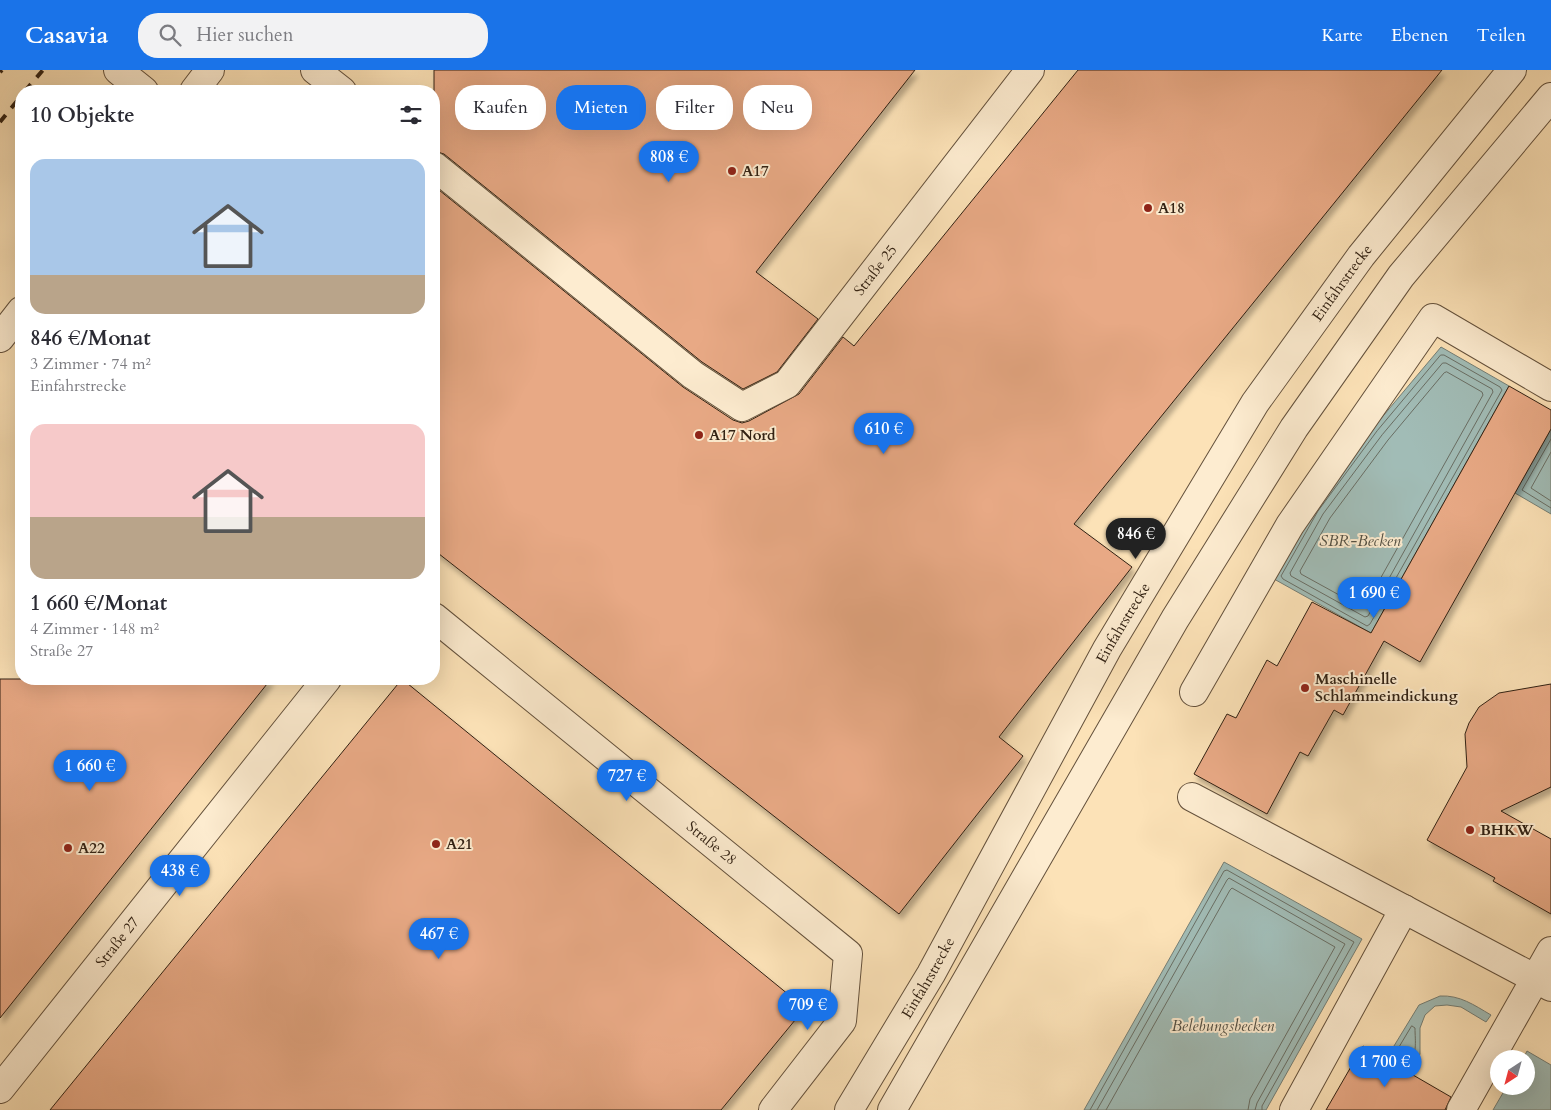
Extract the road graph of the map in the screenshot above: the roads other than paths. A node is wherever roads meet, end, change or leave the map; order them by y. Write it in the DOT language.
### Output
graph roads {
  1 [pos="118,70"];
  2 [pos="210,70"];
  3 [pos="316,70"];
  4 [pos="1030,70"];
  5 [pos="1512,70"];
  6 [pos="137,85"];
  7 [pos="199,85"];
  8 [pos="335,85"];
  9 [pos="1551,97"];
  10 [pos="440,171"];
  11 [pos="15,319"];
  12 [pos="0,338"];
  13 [pos="1551,387"];
  14 [pos="440,623"];
  15 [pos="322,685"];
  16 [pos="1194,692"];
  17 [pos="1192,797"];
  18 [pos="1404,909"];
  19 [pos="1551,951"];
  20 [pos="1543,982"];
  21 [pos="0,1089"];
  22 [pos="773,1110"];
  23 [pos="849,1110"];
  24 [pos="892,1110"];
  25 [pos="1294,1110"];
  26 [pos="1461,1110"];
  1 -- 6 [label="street"];
  2 -- 7 [label="street"];
  3 -- 8 [label="street"];
  4 -- 10 [label="street, Straße 25"];
  5 -- 23 [label="street, Einfahrstrecke"];
  9 -- 24 [label="street"];
  11 -- 12 [label="street"];
  13 -- 16 [label="street"];
  14 -- 22 [label="street, Straße 28"];
  15 -- 21 [label="street, Straße 27"];
  17 -- 18 [label="street"];
  18 -- 20 [label="street"];
  18 -- 25 [label="street"];
  19 -- 20 [label="street"];
  20 -- 26 [label="street"];
}
